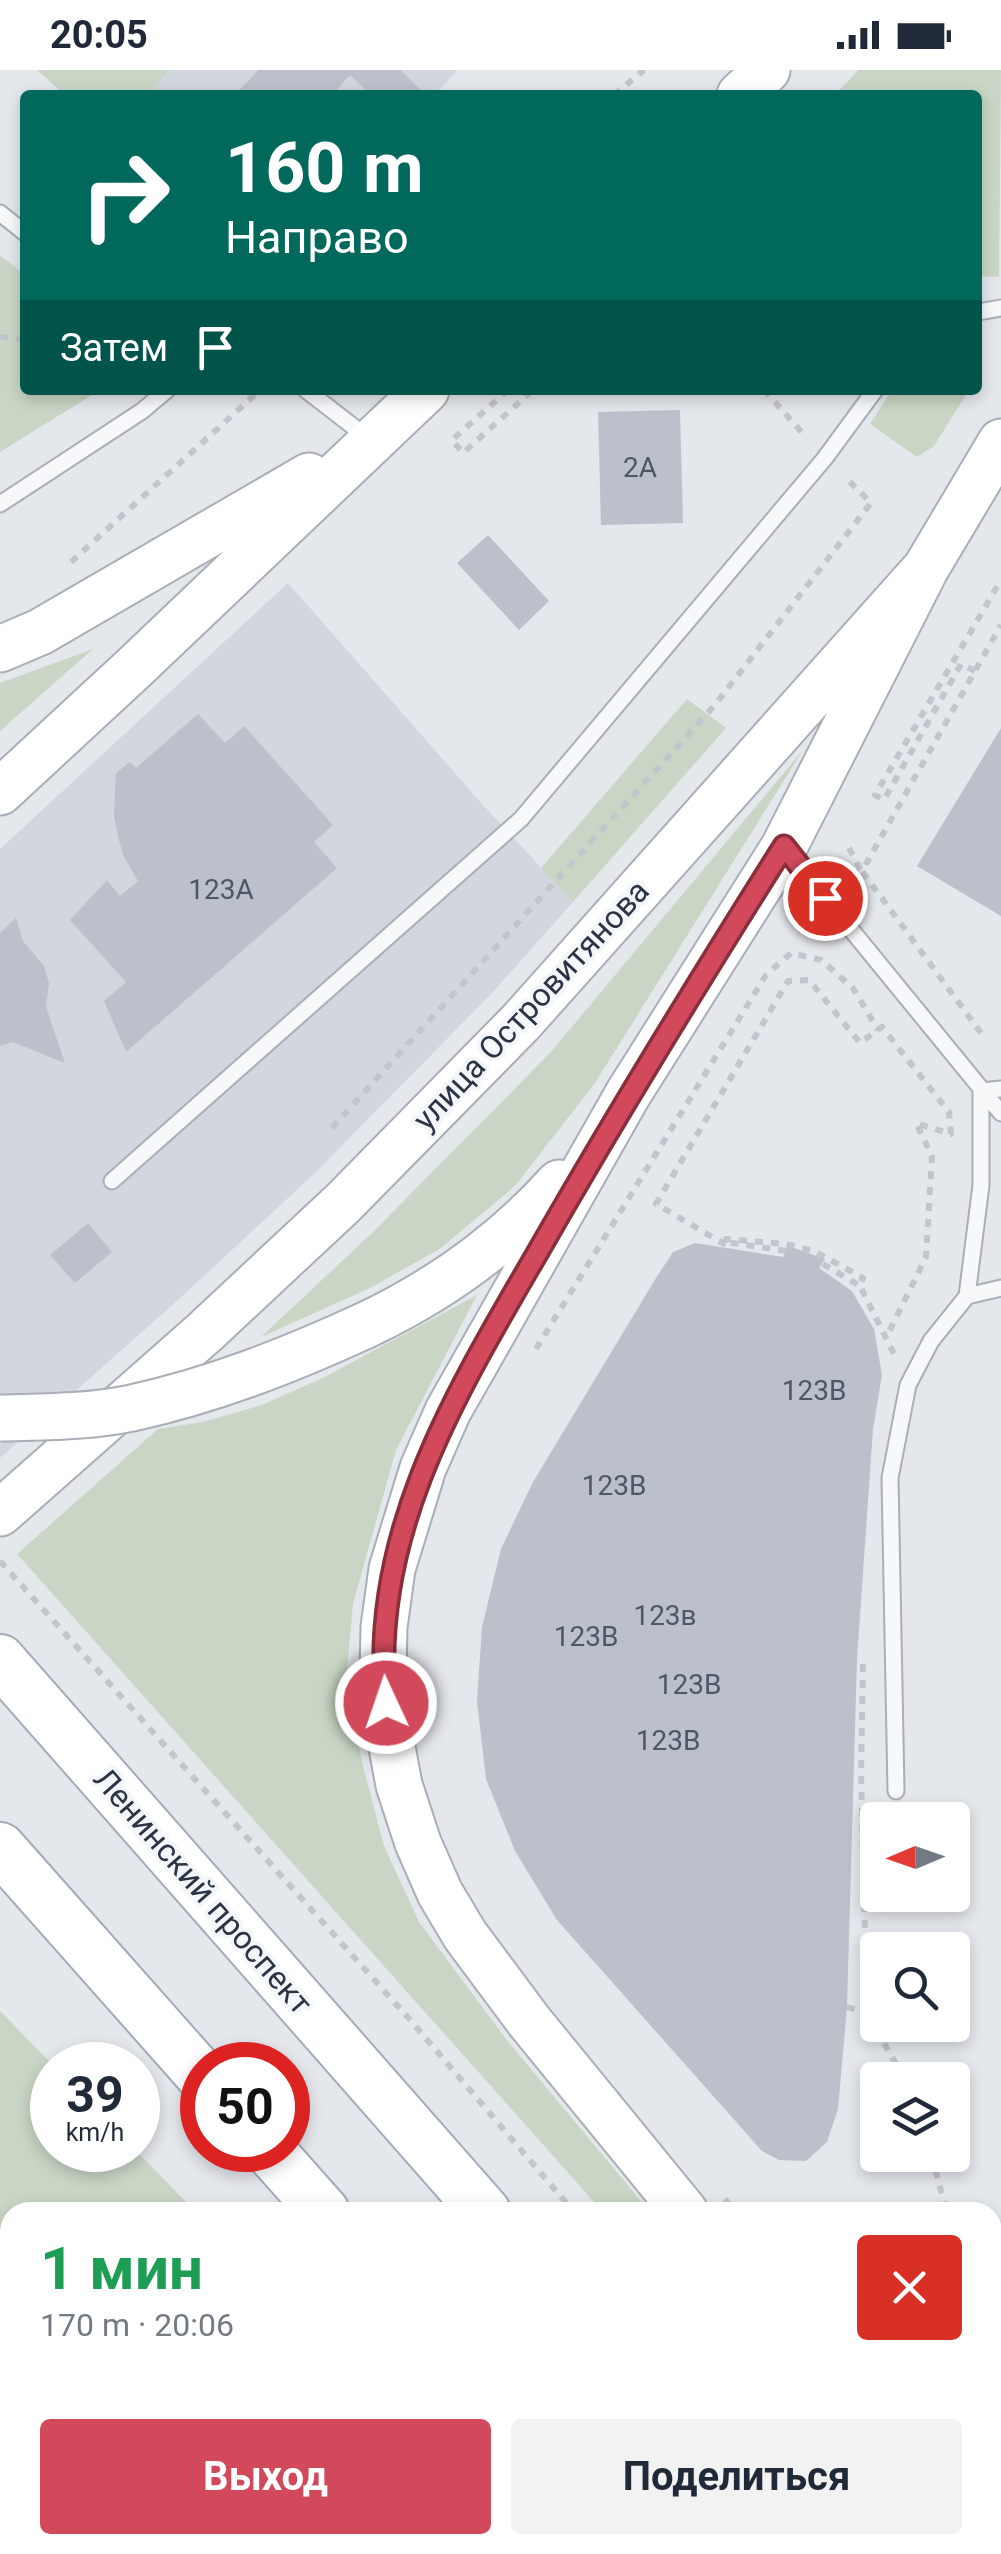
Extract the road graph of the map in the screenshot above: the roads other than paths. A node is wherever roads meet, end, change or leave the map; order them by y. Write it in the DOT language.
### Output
graph roads {
  1 [pos="0,213"];
  2 [pos="20,228"];
  3 [pos="162,395"];
  4 [pos="313,395"];
  5 [pos="421,395"];
  6 [pos="871,395"];
  7 [pos="372,440"];
  8 [pos="1001,442"];
  9 [pos="0,504"];
  10 [pos="926,568"];
  11 [pos="0,648"];
  12 [pos="0,792"];
  13 [pos="784,846"];
  14 [pos="1001,1089"];
  15 [pos="982,1092"];
  16 [pos="628,1094"];
  17 [pos="1001,1113"];
  18 [pos="112,1181"];
  19 [pos="1001,1288"];
  20 [pos="968,1296"];
  21 [pos="0,1418"];
  22 [pos="0,1513"];
  23 [pos="0,1660"];
  24 [pos="0,1714"];
  25 [pos="896,1791"];
  26 [pos="126,1804"];
  27 [pos="0,1848"];
  28 [pos="180,2051"];
  29 [pos="289,2172"];
  30 [pos="315,2202"];
  31 [pos="476,2202"];
  32 [pos="701,2202"];
  1 -- 2 [label="lane"];
  3 -- 9 [label="lane"];
  4 -- 7 [label="lane"];
  5 -- 7 [label="main road"];
  6 -- 18 [label="lane"];
  7 -- 11 [label="main road"];
  7 -- 12 [label="main road"];
  8 -- 10 [label="main road, улица Островитянова"];
  10 -- 13 [label="main road"];
  10 -- 22 [label="main road, улица Островитянова"];
  13 -- 15 [label="lane"];
  13 -- 16 [label="main road"];
  14 -- 15 [label="lane"];
  15 -- 17 [label="lane"];
  15 -- 20 [label="lane"];
  16 -- 21 [label="main road, bridge"];
  16 -- 32 [label="main road"];
  19 -- 20 [label="lane"];
  20 -- 25 [label="lane"];
  23 -- 26 [label="main road, Ленинский проспект"];
  24 -- 26 [label="main road"];
  26 -- 31 [label="main road, Ленинский проспект"];
  27 -- 28 [label="main road"];
  29 -- 30 [label="main road"];
}
